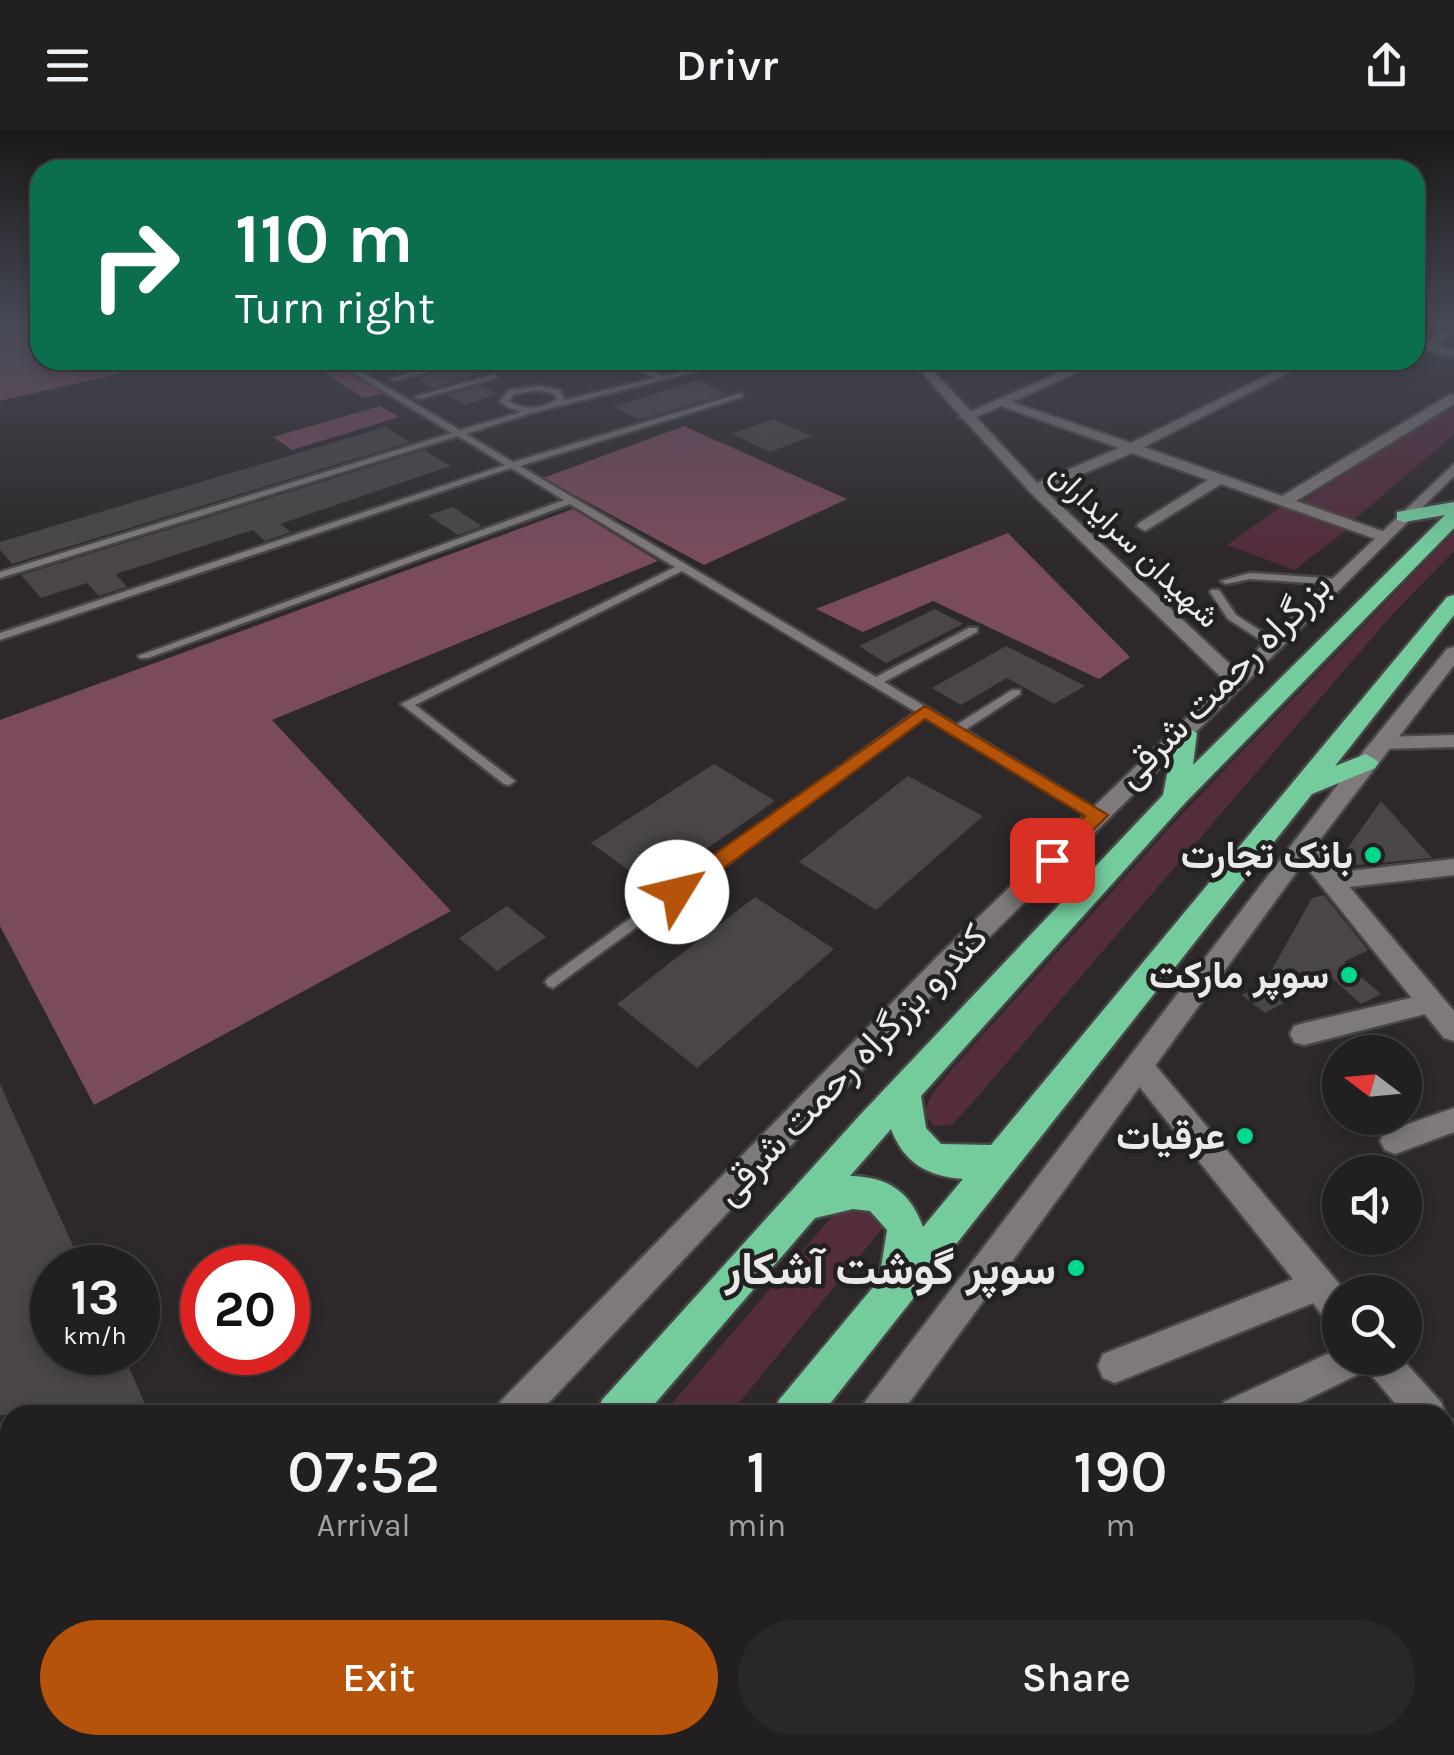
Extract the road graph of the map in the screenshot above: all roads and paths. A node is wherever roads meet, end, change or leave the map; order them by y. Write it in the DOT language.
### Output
graph roads {
  1 [pos="400,399"];
  2 [pos="507,399"];
  3 [pos="560,399"];
  4 [pos="580,399"];
  5 [pos="727,399"];
  6 [pos="950,399"];
  7 [pos="1008,399"];
  8 [pos="1230,399"];
  9 [pos="1453,399"];
  10 [pos="1001,402"];
  11 [pos="554,405"];
  12 [pos="534,410"];
  13 [pos="965,416"];
  14 [pos="458,434"];
  15 [pos="1132,448"];
  16 [pos="510,466"];
  17 [pos="1454,468"];
  18 [pos="1220,480"];
  19 [pos="1035,489"];
  20 [pos="570,500"];
  21 [pos="1283,502"];
  22 [pos="1454,508"];
  23 [pos="1404,516"];
  24 [pos="1454,517"];
  25 [pos="1145,526"];
  26 [pos="1382,536"];
  27 [pos="683,567"];
  28 [pos="0,574"];
  29 [pos="1226,581"];
  30 [pos="1339,582"];
  31 [pos="1214,592"];
  32 [pos="1454,601"];
  33 [pos="973,630"];
  34 [pos="0,637"];
  35 [pos="1274,644"];
  36 [pos="144,656"];
  37 [pos="1452,657"];
  38 [pos="1236,680"];
  39 [pos="876,682"];
  40 [pos="1016,692"];
  41 [pos="925,711"];
  42 [pos="956,730"];
  43 [pos="1185,732"];
  44 [pos="1454,741"];
  45 [pos="1373,753"];
  46 [pos="510,781"];
  47 [pos="1298,790"];
  48 [pos="1176,797"];
  49 [pos="1098,815"];
  50 [pos="1305,848"];
  51 [pos="1454,867"];
  52 [pos="1332,881"];
  53 [pos="553,982"];
  54 [pos="1432,1002"];
  55 [pos="1454,1030"];
  56 [pos="1304,1034"];
  57 [pos="1140,1066"];
  58 [pos="904,1092"];
  59 [pos="1454,1120"];
  60 [pos="1394,1141"];
  61 [pos="1001,1159"];
  62 [pos="802,1205"];
  63 [pos="1322,1289"];
  64 [pos="894,1291"];
  65 [pos="1322,1300"];
  66 [pos="1115,1366"];
  67 [pos="1322,1374"];
  68 [pos="1394,1375"];
  69 [pos="523,1405"];
  70 [pos="626,1405"];
  71 [pos="802,1405"];
  72 [pos="886,1405"];
  73 [pos="1257,1405"];
  74 [pos="1419,1405"];
  1 -- 14 [label="lane"];
  2 -- 12 [label="lane"];
  3 -- 11 [label="lane"];
  4 -- 11 [label="lane"];
  5 -- 16 [label="lane"];
  6 -- 13 [label="street, شهیدان سرایداران"];
  7 -- 10 [label="street"];
  8 -- 15 [label="street"];
  9 -- 21 [label="street"];
  10 -- 13 [label="street"];
  10 -- 15 [label="street"];
  11 -- 12 [label="lane"];
  12 -- 14 [label="lane"];
  13 -- 19 [label="street, شهیدان سرایداران"];
  14 -- 16 [label="lane"];
  14 -- 28 [label="lane"];
  15 -- 18 [label="street"];
  15 -- 19 [label="street"];
  16 -- 20 [label="lane"];
  16 -- 34 [label="lane"];
  17 -- 23 [label="street, کندرو بزرگراه رحمت شرقی"];
  18 -- 21 [label="street"];
  18 -- 25 [label="street"];
  19 -- 38 [label="street, شهیدان سرایداران"];
  20 -- 27 [label="lane"];
  20 -- 36 [label="lane"];
  21 -- 26 [label="street"];
  22 -- 23 [label="highway"];
  23 -- 26 [label="street, کندرو بزرگراه رحمت شرقی"];
  24 -- 48 [label="highway, بزرگراه رحمت شرقی"];
  26 -- 30 [label="street, کندرو بزرگراه رحمت شرقی"];
  27 -- 39 [label="lane"];
  27 -- 46 [label="lane"];
  29 -- 30 [label="lane"];
  30 -- 35 [label="street, کندرو بزرگراه رحمت شرقی"];
  31 -- 35 [label="lane"];
  32 -- 47 [label="highway"];
  33 -- 39 [label="lane"];
  35 -- 38 [label="street, کندرو بزرگراه رحمت شرقی"];
  37 -- 45 [label="street"];
  38 -- 43 [label="street, کندرو بزرگراه رحمت شرقی"];
  39 -- 41 [label="lane"];
  40 -- 42 [label="lane"];
  41 -- 42 [label="lane"];
  41 -- 53 [label="lane"];
  42 -- 49 [label="lane"];
  43 -- 48 [label="highway"];
  43 -- 49 [label="street, کندرو بزرگراه رحمت شرقی"];
  44 -- 45 [label="street"];
  45 -- 47 [label="highway"];
  45 -- 50 [label="street"];
  47 -- 61 [label="highway"];
  48 -- 58 [label="highway, بزرگراه رحمت شرقی"];
  49 -- 69 [label="street, کندرو بزرگراه رحمت شرقی"];
  50 -- 52 [label="street"];
  50 -- 57 [label="street"];
  51 -- 52 [label="street"];
  52 -- 54 [label="street"];
  54 -- 55 [label="street"];
  54 -- 56 [label="street"];
  57 -- 63 [label="street"];
  57 -- 72 [label="street"];
  58 -- 61 [label="highway"];
  58 -- 62 [label="highway, بزرگراه رحمت شرقی"];
  59 -- 60 [label="street"];
  61 -- 64 [label="highway"];
  62 -- 64 [label="highway"];
  62 -- 70 [label="highway"];
  64 -- 71 [label="highway"];
  65 -- 66 [label="street"];
  67 -- 73 [label="street"];
  68 -- 74 [label="street"];
}
